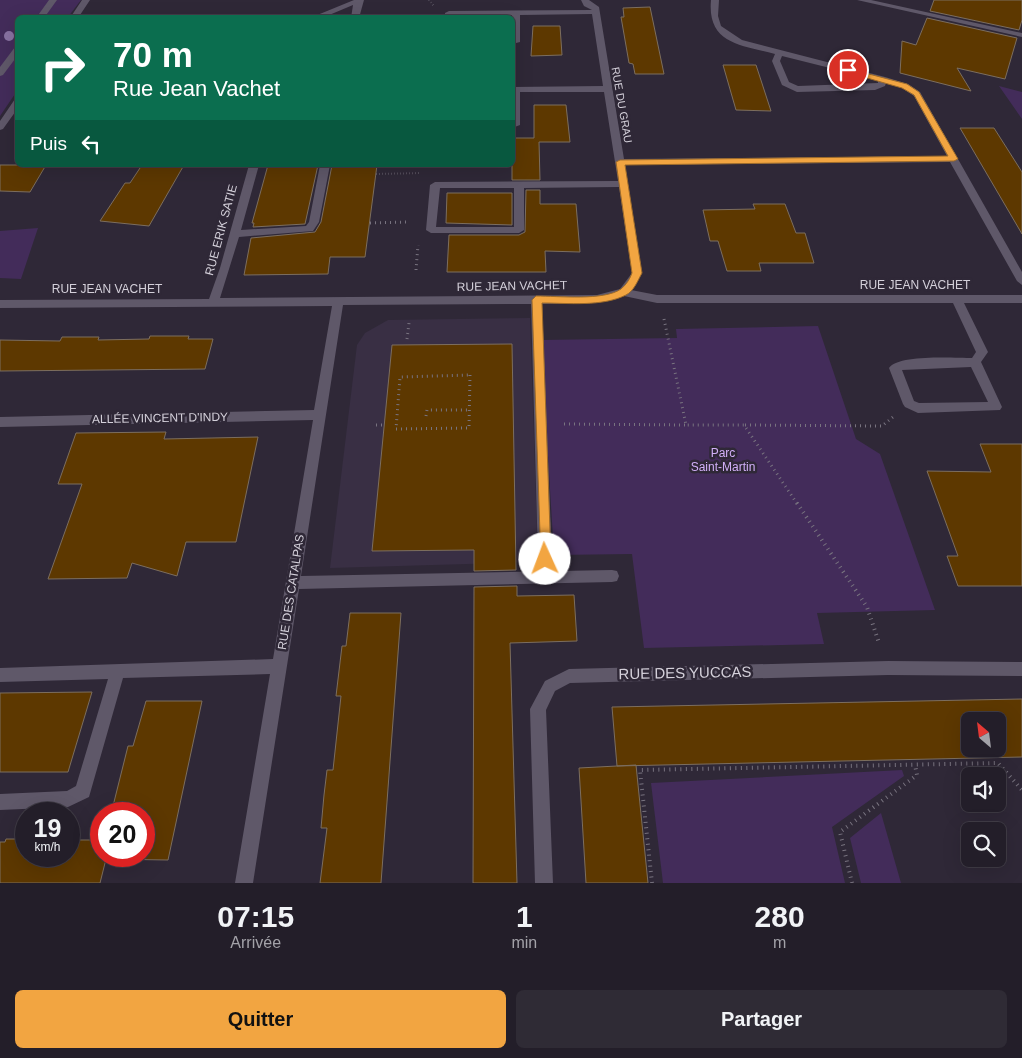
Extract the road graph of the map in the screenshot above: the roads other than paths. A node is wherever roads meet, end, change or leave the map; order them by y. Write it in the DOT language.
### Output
graph roads {
  1 [pos="53,0"];
  2 [pos="86,0"];
  3 [pos="359,0"];
  4 [pos="585,0"];
  5 [pos="715,0"];
  6 [pos="861,0"];
  7 [pos="597,6"];
  8 [pos="516,13"];
  9 [pos="42,15"];
  10 [pos="76,15"];
  11 [pos="322,15"];
  12 [pos="355,15"];
  13 [pos="449,15"];
  14 [pos="1022,35"];
  15 [pos="515,42"];
  16 [pos="780,52"];
  17 [pos="15,53"];
  18 [pos="0,72"];
  19 [pos="882,79"];
  20 [pos="607,89"];
  21 [pos="515,90"];
  22 [pos="15,105"];
  23 [pos="515,108"];
  24 [pos="515,125"];
  25 [pos="0,127"];
  26 [pos="954,159"];
  27 [pos="620,162"];
  28 [pos="253,167"];
  29 [pos="325,167"];
  30 [pos="519,184"];
  31 [pos="624,184"];
  32 [pos="234,234"];
  33 [pos="1022,282"];
  34 [pos="624,292"];
  35 [pos="957,299"];
  36 [pos="1022,299"];
  37 [pos="536,300"];
  38 [pos="213,302"];
  39 [pos="338,302"];
  40 [pos="0,304"];
  41 [pos="975,362"];
  42 [pos="320,415"];
  43 [pos="0,422"];
  44 [pos="545,559"];
  45 [pos="612,576"];
  46 [pos="292,583"];
  47 [pos="279,666"];
  48 [pos="1022,669"];
  49 [pos="118,671"];
  50 [pos="0,674"];
  51 [pos="0,802"];
  52 [pos="244,883"];
  53 [pos="544,883"];
  1 -- 9 [label="street"];
  2 -- 10 [label="street"];
  3 -- 11 [label="street"];
  3 -- 12 [label="street"];
  4 -- 7 [label="street"];
  5 -- 16 [label="street"];
  6 -- 14 [label="street"];
  7 -- 8 [label="street"];
  7 -- 20 [label="street, RUE DU GRAU"];
  8 -- 13 [label="street"];
  8 -- 15 [label="street"];
  16 -- 19 [label="street"];
  16 -- 19 [label="street"];
  17 -- 18 [label="street"];
  19 -- 26 [label="street"];
  20 -- 21 [label="street"];
  20 -- 27 [label="street, RUE DU GRAU"];
  22 -- 25 [label="street"];
  23 -- 24 [label="street"];
  26 -- 27 [label="street"];
  26 -- 33 [label="street"];
  27 -- 31 [label="street, RUE DU GRAU"];
  28 -- 32 [label="street, RUE ERIK SATIE"];
  29 -- 32 [label="street"];
  30 -- 30 [label="street"];
  30 -- 31 [label="street"];
  31 -- 34 [label="street, RUE DU GRAU"];
  32 -- 38 [label="street, RUE ERIK SATIE"];
  34 -- 35 [label="street, RUE JEAN VACHET"];
  34 -- 37 [label="street, RUE JEAN VACHET"];
  35 -- 36 [label="street, RUE JEAN VACHET"];
  35 -- 41 [label="street"];
  37 -- 39 [label="street, RUE JEAN VACHET"];
  37 -- 44 [label="street"];
  38 -- 39 [label="street, RUE JEAN VACHET"];
  38 -- 40 [label="street, RUE JEAN VACHET"];
  39 -- 42 [label="street, RUE DES CATALPAS"];
  41 -- 41 [label="street"];
  42 -- 43 [label="street, ALLÉE VINCENT D'INDY"];
  42 -- 46 [label="street, RUE DES CATALPAS"];
  45 -- 46 [label="street"];
  46 -- 47 [label="street, RUE DES CATALPAS"];
  47 -- 49 [label="street"];
  47 -- 52 [label="street, RUE DES CATALPAS"];
  48 -- 53 [label="street, RUE DES YUCCAS"];
  49 -- 50 [label="street"];
  49 -- 51 [label="street"];
}
